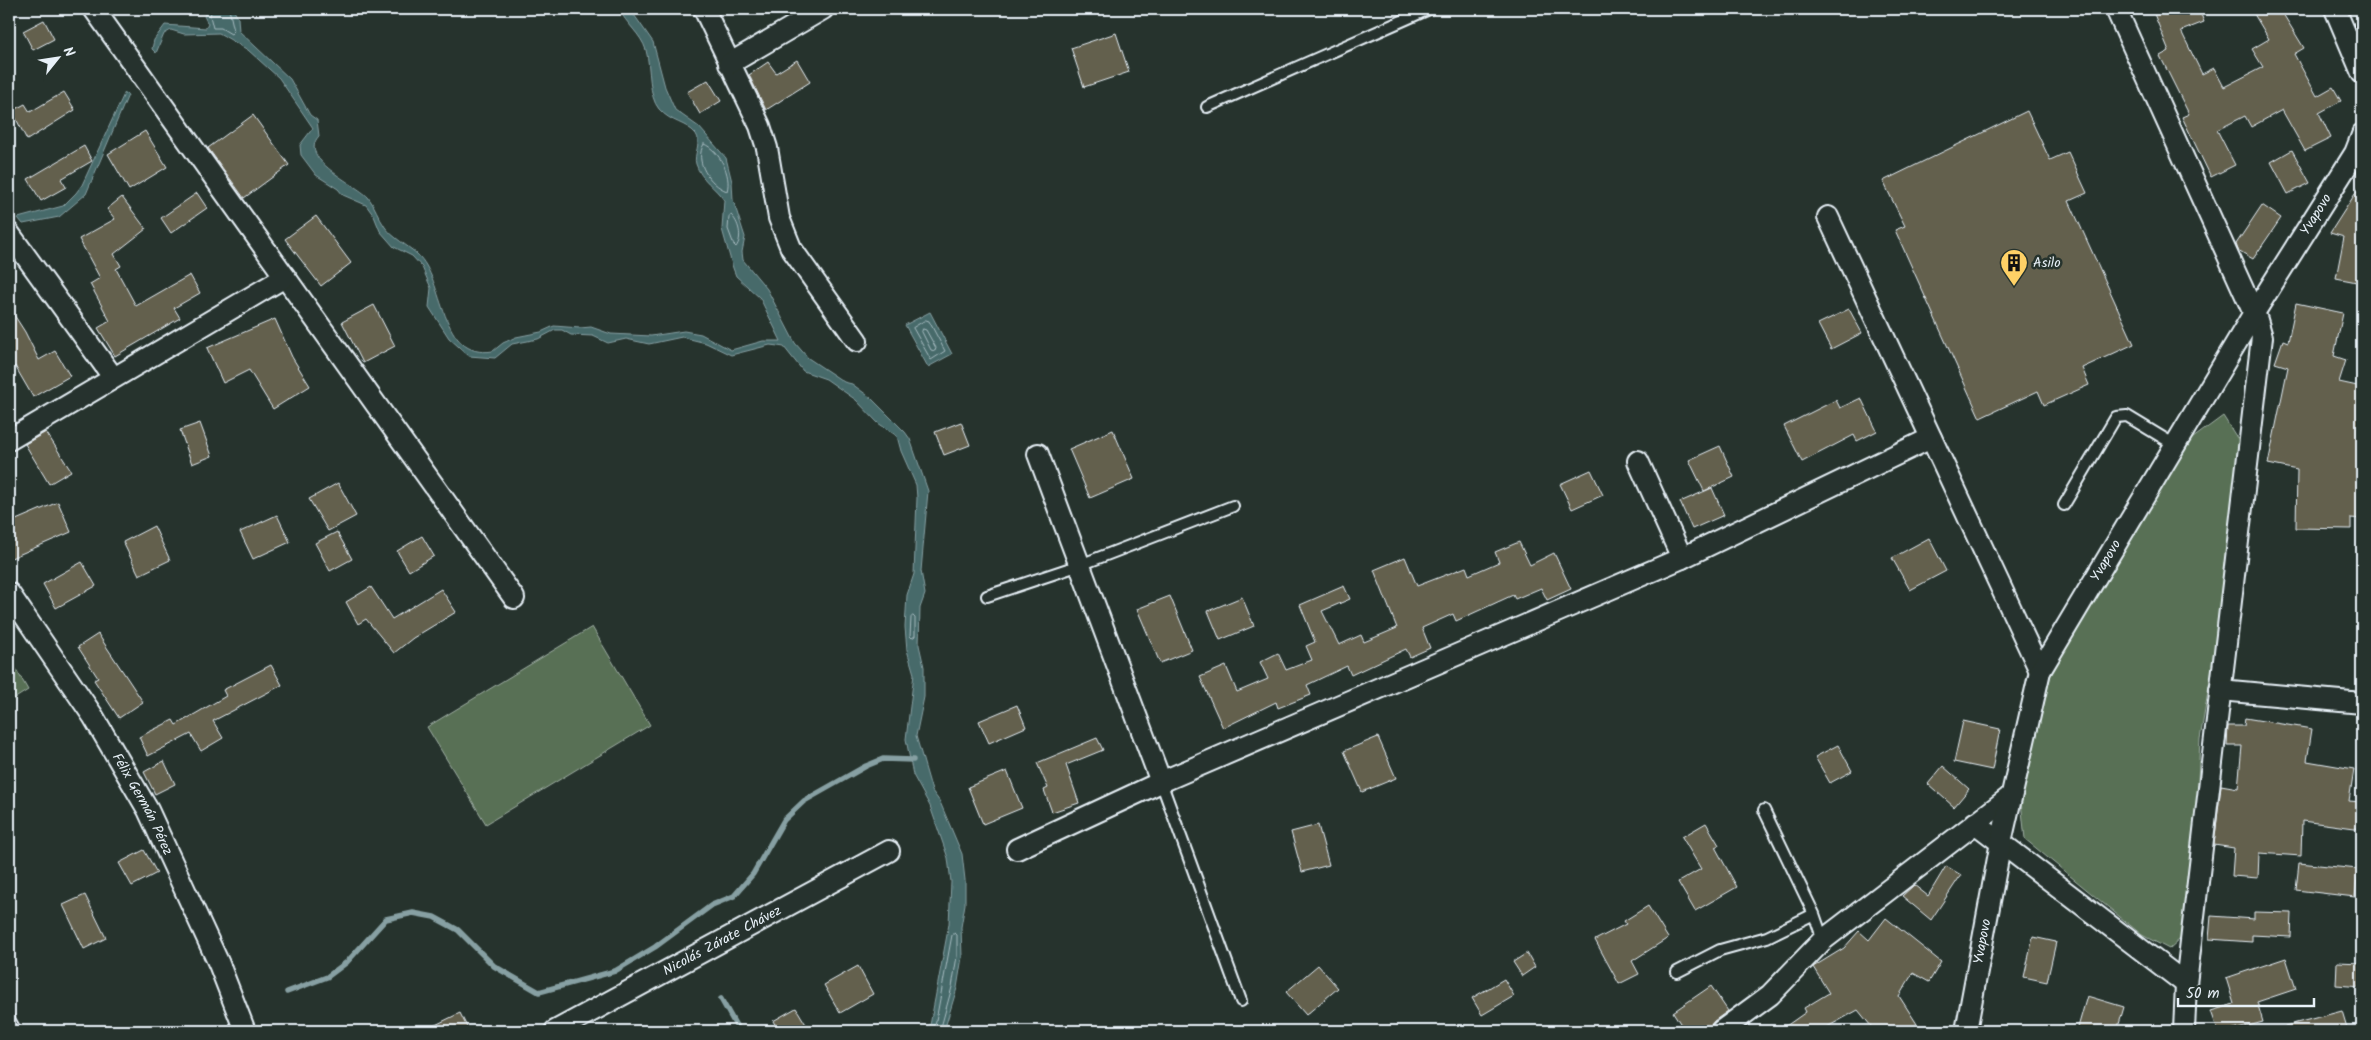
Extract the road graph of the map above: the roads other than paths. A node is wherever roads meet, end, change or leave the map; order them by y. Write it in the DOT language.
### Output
graph roads {
  1 [pos="94,9"];
  2 [pos="704,9"];
  3 [pos="823,9"];
  4 [pos="1429,9"];
  5 [pos="2116,9"];
  6 [pos="2335,9"];
  7 [pos="729,64"];
  8 [pos="2362,73"];
  9 [pos="1207,106"];
  10 [pos="2360,147"];
  11 [pos="1828,218"];
  12 [pos="9,232"];
  13 [pos="285,277"];
  14 [pos="2254,313"];
  15 [pos="857,341"];
  16 [pos="113,377"];
  17 [pos="1931,438"];
  18 [pos="9,440"];
  19 [pos="2175,445"];
  20 [pos="1038,454"];
  21 [pos="1638,461"];
  22 [pos="2064,505"];
  23 [pos="1233,506"];
  24 [pos="1682,558"];
  25 [pos="1080,565"];
  26 [pos="9,593"];
  27 [pos="987,596"];
  28 [pos="514,598"];
  29 [pos="2040,671"];
  30 [pos="2220,690"];
  31 [pos="2362,704"];
  32 [pos="1161,782"];
  33 [pos="2012,796"];
  34 [pos="1764,810"];
  35 [pos="1975,823"];
  36 [pos="2001,842"];
  37 [pos="1017,848"];
  38 [pos="888,851"];
  39 [pos="1814,914"];
  40 [pos="1823,940"];
  41 [pos="1677,972"];
  42 [pos="2186,984"];
  43 [pos="1241,1001"];
  44 [pos="9,1018"];
  45 [pos="9,1031"];
  46 [pos="245,1031"];
  47 [pos="555,1031"];
  48 [pos="1722,1031"];
  49 [pos="1966,1031"];
  50 [pos="2184,1031"];
  1 -- 13 [label="street"];
  2 -- 7 [label="street"];
  3 -- 7 [label="street"];
  4 -- 9 [label="lane"];
  5 -- 14 [label="street"];
  6 -- 8 [label="street"];
  7 -- 15 [label="street"];
  10 -- 14 [label="street, Yvapovo"];
  11 -- 17 [label="street"];
  12 -- 16 [label="street"];
  13 -- 16 [label="street"];
  13 -- 28 [label="street"];
  14 -- 19 [label="street, Yvapovo"];
  14 -- 30 [label="street"];
  16 -- 18 [label="street"];
  17 -- 24 [label="street"];
  17 -- 29 [label="street"];
  19 -- 22 [label="lane"];
  19 -- 29 [label="street, Yvapovo"];
  20 -- 25 [label="street"];
  21 -- 24 [label="street"];
  23 -- 25 [label="lane"];
  24 -- 32 [label="street"];
  25 -- 27 [label="lane"];
  25 -- 32 [label="street"];
  26 -- 46 [label="street, Félix Germán Pérez"];
  29 -- 33 [label="street, Yvapovo"];
  30 -- 31 [label="street"];
  30 -- 42 [label="street"];
  32 -- 37 [label="street"];
  32 -- 43 [label="lane"];
  33 -- 35 [label="street"];
  33 -- 36 [label="street, Yvapovo"];
  34 -- 39 [label="lane"];
  35 -- 36 [label="street"];
  35 -- 40 [label="street"];
  36 -- 42 [label="street"];
  36 -- 49 [label="street, Yvapovo"];
  38 -- 47 [label="street, Nicolás Zárate Chávez"];
  39 -- 40 [label="lane"];
  39 -- 41 [label="lane"];
  40 -- 48 [label="street"];
  42 -- 50 [label="street"];
  44 -- 45 [label="lane"];
}
